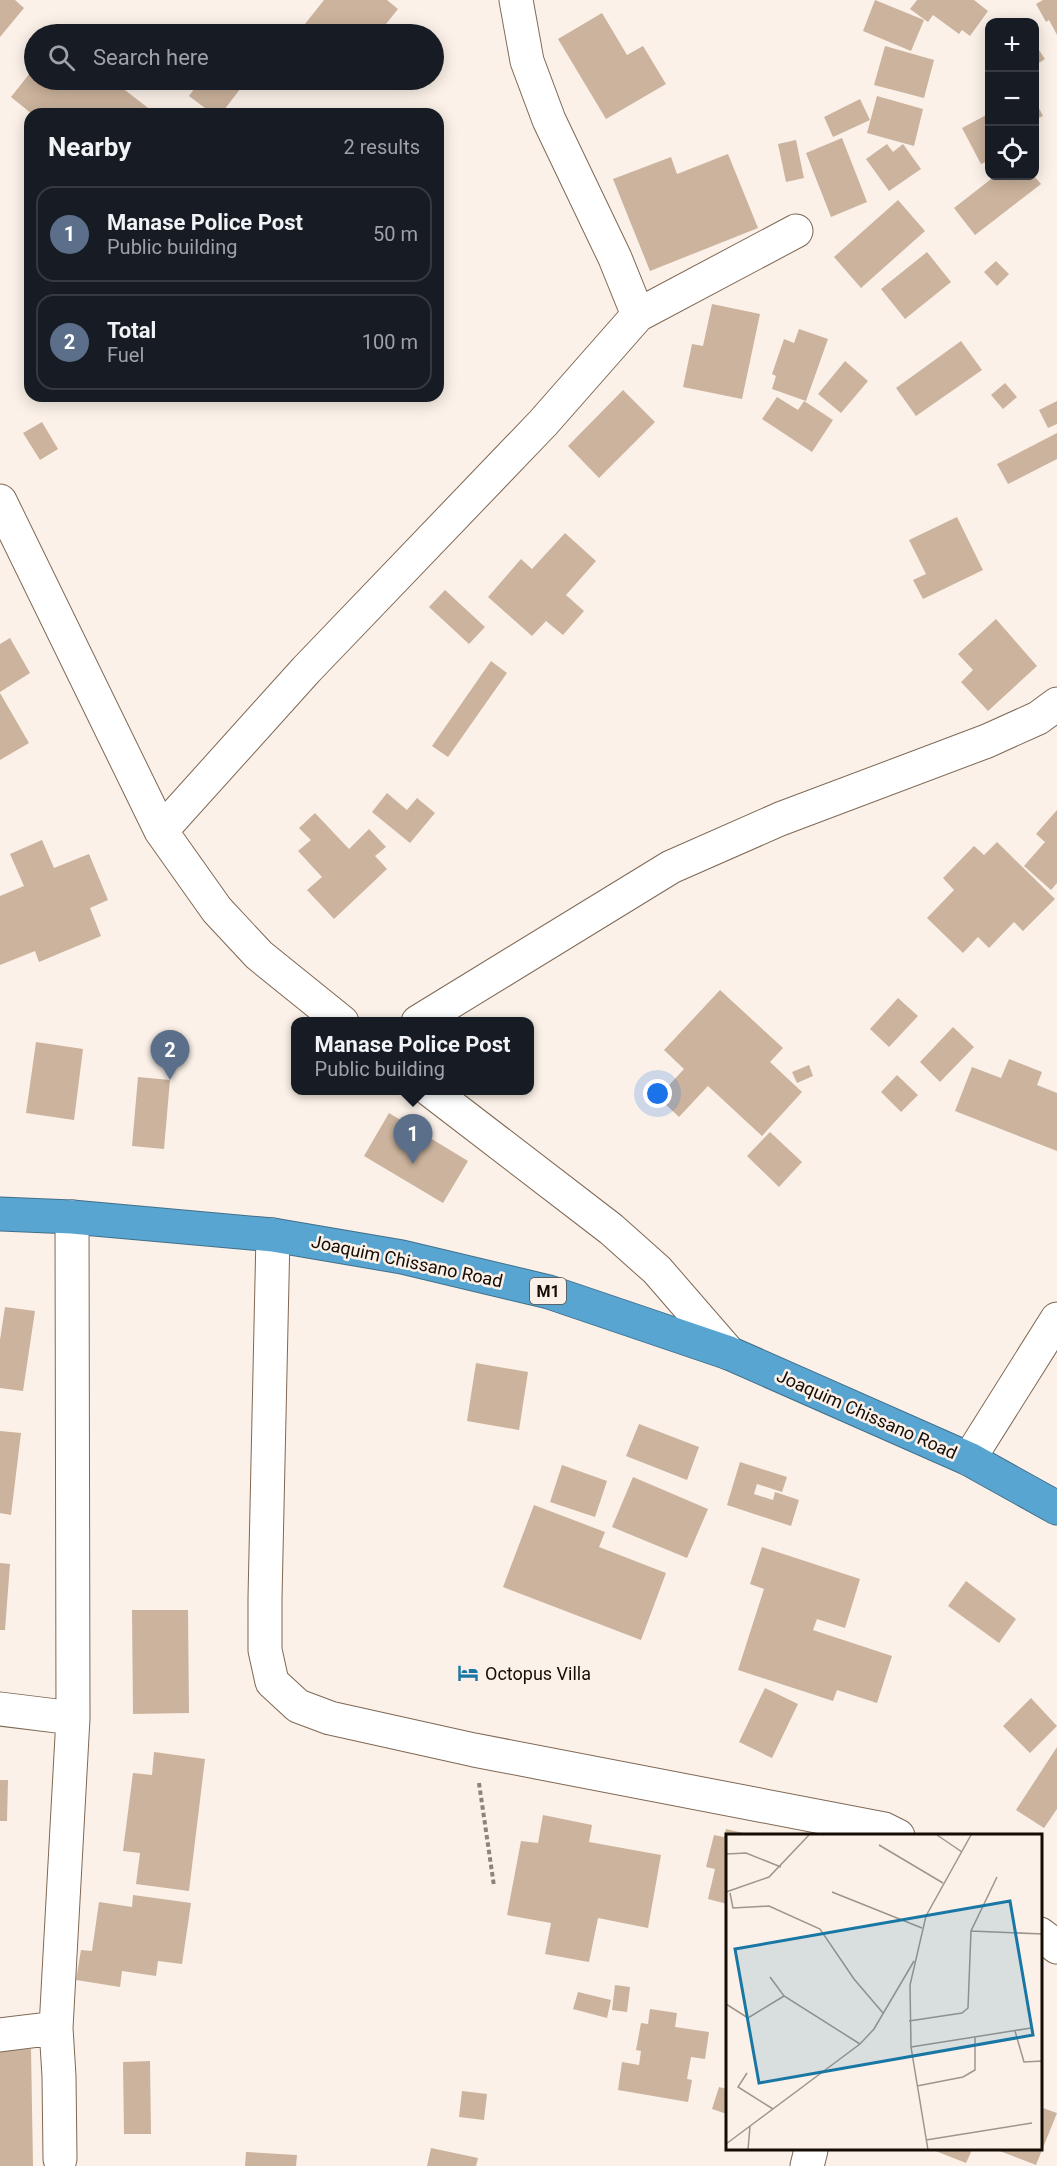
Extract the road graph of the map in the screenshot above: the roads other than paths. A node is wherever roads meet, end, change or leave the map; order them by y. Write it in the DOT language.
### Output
graph roads {
  1 [pos="516,0"];
  2 [pos="796,231"];
  3 [pos="638,315"];
  4 [pos="0,501"];
  5 [pos="1057,704"];
  6 [pos="161,831"];
  7 [pos="336,1017"];
  8 [pos="426,1017"];
  9 [pos="437,1095"];
  10 [pos="0,1214"];
  11 [pos="72,1217"];
  12 [pos="273,1235"];
  13 [pos="1057,1319"];
  14 [pos="729,1353"];
  15 [pos="969,1460"];
  16 [pos="1057,1508"];
  17 [pos="0,1709"];
  18 [pos="73,1718"];
  19 [pos="888,1834"];
  20 [pos="1042,1935"];
  21 [pos="1057,1947"];
  22 [pos="56,2028"];
  23 [pos="0,2035"];
  24 [pos="811,2151"];
  25 [pos="60,2159"];
  26 [pos="807,2166"];
  1 -- 3 [label="street"];
  2 -- 3 [label="street"];
  3 -- 6 [label="street"];
  4 -- 6 [label="street"];
  5 -- 8 [label="street"];
  6 -- 7 [label="street"];
  9 -- 14 [label="street"];
  10 -- 11 [label="highway, Joaquim Chissano Road / M1"];
  11 -- 12 [label="highway, Joaquim Chissano Road / M1"];
  11 -- 18 [label="street"];
  12 -- 14 [label="highway, Joaquim Chissano Road / M1"];
  12 -- 19 [label="street"];
  13 -- 15 [label="street"];
  14 -- 15 [label="highway, Joaquim Chissano Road / M1"];
  15 -- 16 [label="highway, Joaquim Chissano Road / M1"];
  17 -- 18 [label="street"];
  18 -- 22 [label="street"];
  20 -- 21 [label="street"];
  22 -- 23 [label="street"];
  22 -- 25 [label="street"];
  24 -- 26 [label="street"];
}
